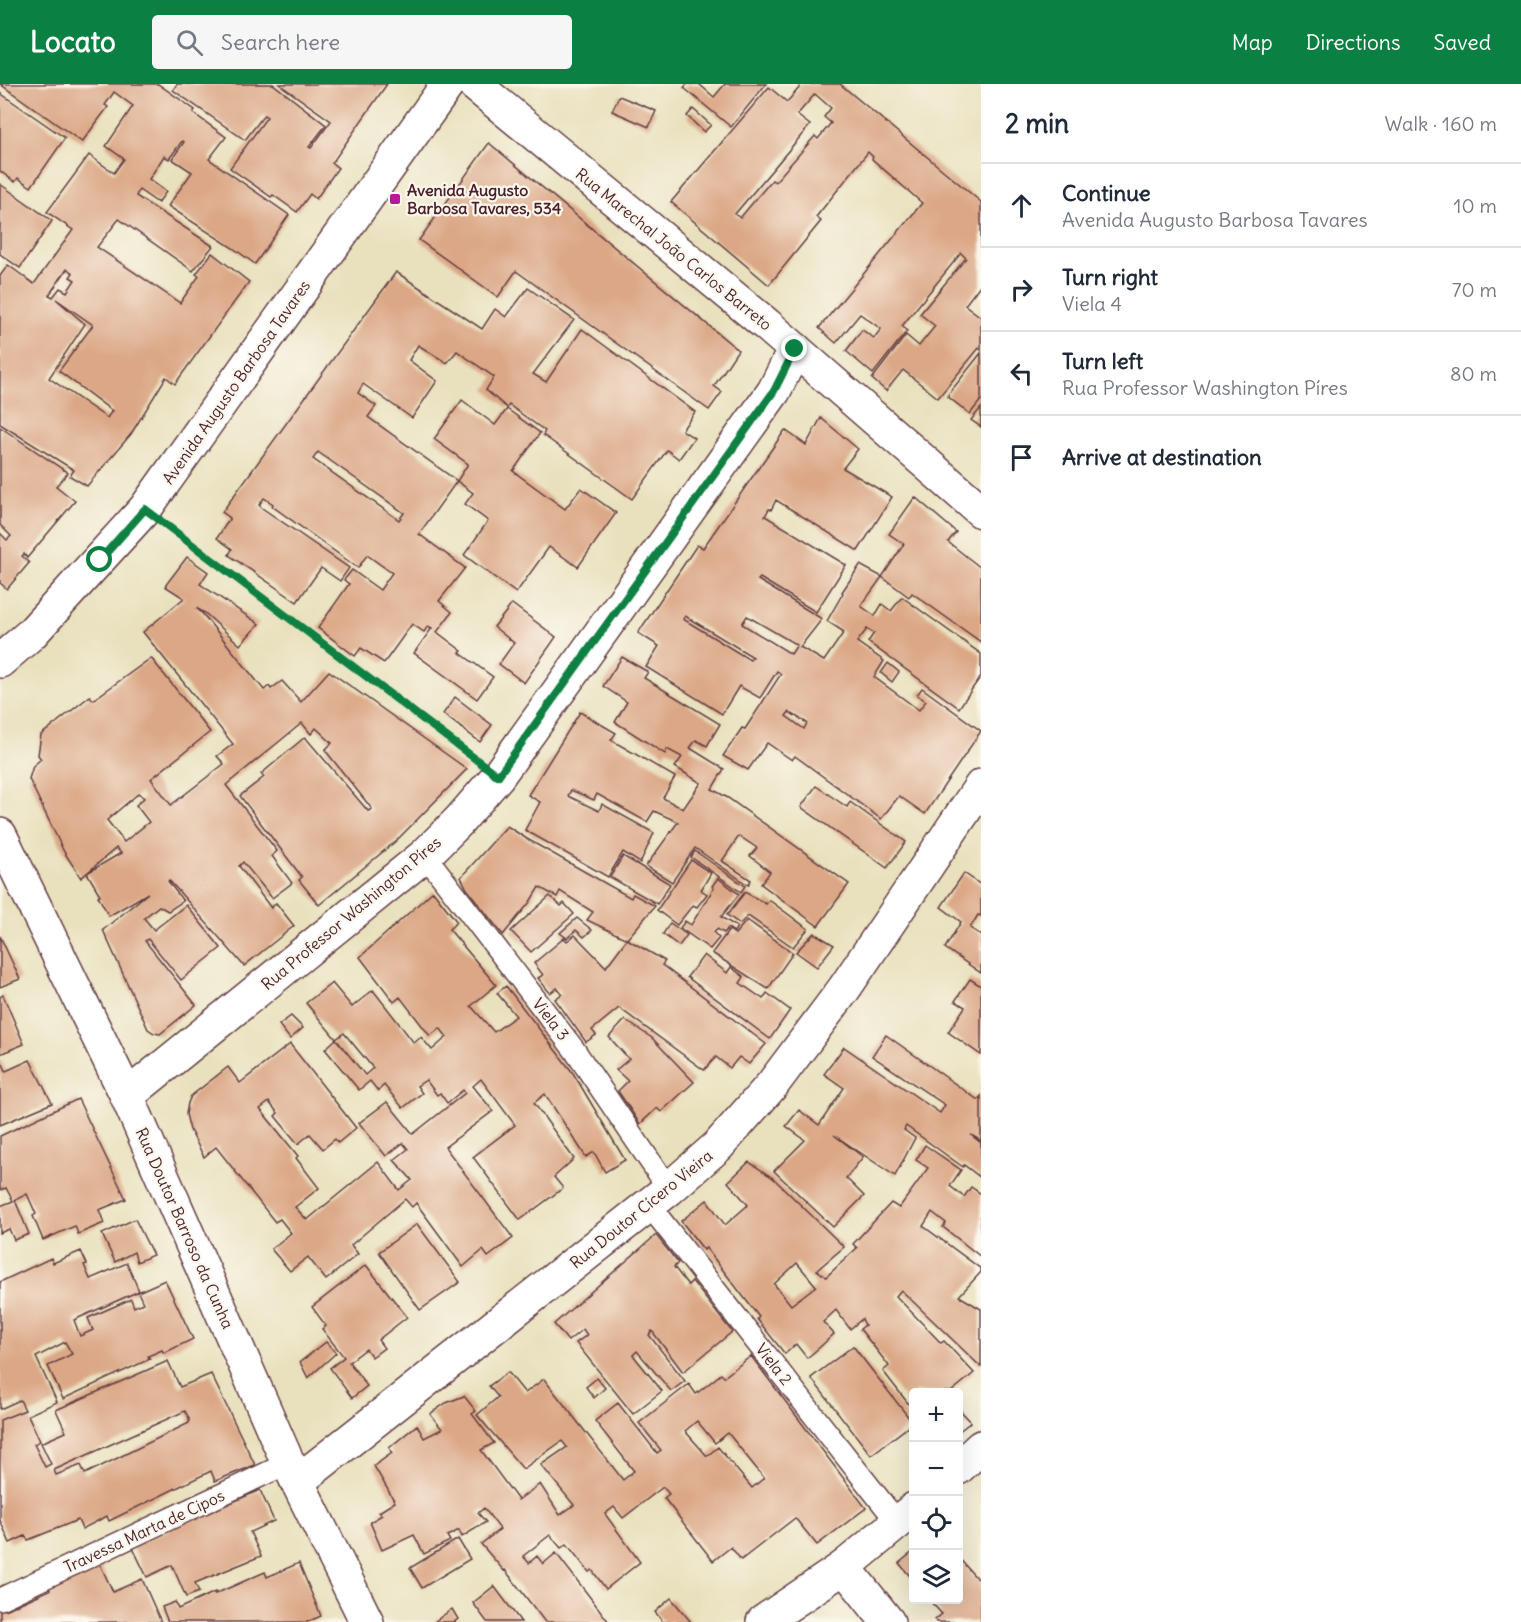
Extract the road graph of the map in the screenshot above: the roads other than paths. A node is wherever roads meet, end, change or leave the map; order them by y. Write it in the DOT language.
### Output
graph roads {
  1 [pos="448,84"];
  2 [pos="474,84"];
  3 [pos="795,349"];
  4 [pos="981,511"];
  5 [pos="0,661"];
  6 [pos="981,786"];
  7 [pos="0,835"];
  8 [pos="425,855"];
  9 [pos="127,1096"];
  10 [pos="659,1197"];
  11 [pos="981,1446"];
  12 [pos="963,1463"];
  13 [pos="292,1473"];
  14 [pos="906,1516"];
  15 [pos="844,1567"];
  16 [pos="0,1599"];
  17 [pos="367,1622"];
  18 [pos="763,1622"];
  19 [pos="888,1622"];
  1 -- 5 [label="street, Avenida Augusto Barbosa Tavares"];
  2 -- 3 [label="street, Rua Marechal João Carlos Barreto"];
  3 -- 4 [label="street, Rua Marechal João Carlos Barreto"];
  3 -- 8 [label="street, Rua Professor Washington Píres"];
  6 -- 10 [label="street, Rua Doutor Cícero Vieira"];
  7 -- 9 [label="street, Rua Doutor Barroso da Cunha"];
  8 -- 9 [label="street, Rua Professor Washington Píres"];
  8 -- 10 [label="lane, Viela 3"];
  9 -- 13 [label="street, Rua Doutor Barroso da Cunha"];
  10 -- 13 [label="street, Rua Doutor Cícero Vieira"];
  10 -- 14 [label="lane, Viela 2"];
  11 -- 12 [label="street"];
  13 -- 16 [label="lane, Travessa Marta de Cipos"];
  13 -- 17 [label="street, Rua Doutor Barroso da Cunha"];
  14 -- 15 [label="street"];
  15 -- 18 [label="street"];
  15 -- 19 [label="street"];
}
